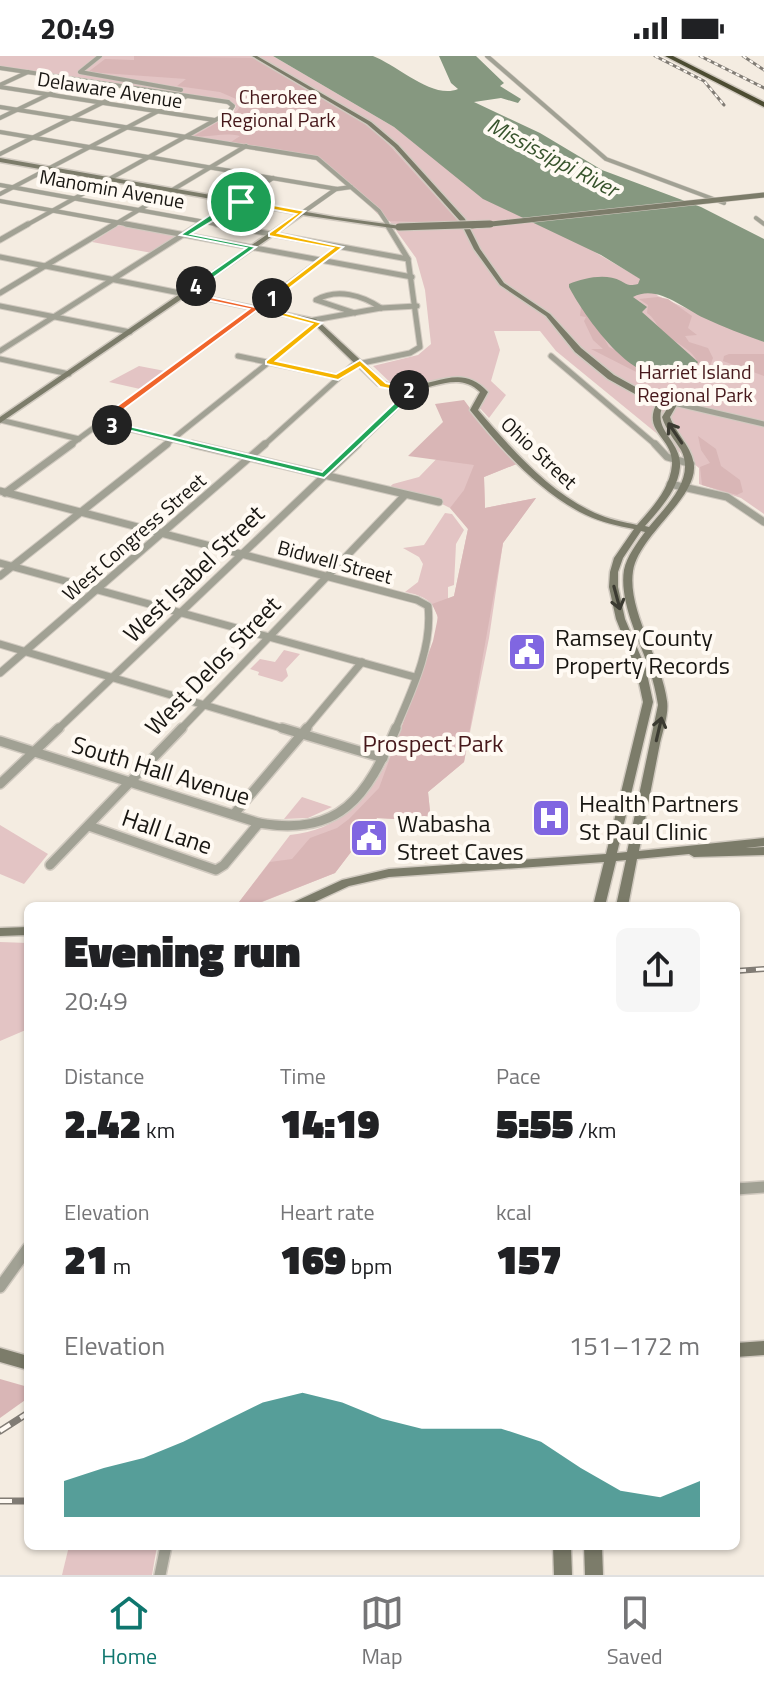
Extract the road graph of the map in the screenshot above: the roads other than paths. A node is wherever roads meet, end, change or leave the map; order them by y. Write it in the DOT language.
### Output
graph roads {
  1 [pos="100,56"];
  2 [pos="254,56"];
  3 [pos="487,56"];
  4 [pos="671,56"];
  5 [pos="0,68"];
  6 [pos="28,72"];
  7 [pos="80,80"];
  8 [pos="0,86"];
  9 [pos="132,88"];
  10 [pos="50,94"];
  11 [pos="187,96"];
  12 [pos="228,102"];
  13 [pos="764,102"];
  14 [pos="104,103"];
  15 [pos="0,107"];
  16 [pos="18,110"];
  17 [pos="159,112"];
  18 [pos="0,118"];
  19 [pos="72,119"];
  20 [pos="215,121"];
  21 [pos="129,127"];
  22 [pos="0,132"];
  23 [pos="186,137"];
  24 [pos="33,138"];
  25 [pos="246,146"];
  26 [pos="90,147"];
  27 [pos="0,157"];
  28 [pos="149,157"];
  29 [pos="210,167"];
  30 [pos="50,169"];
  31 [pos="273,178"];
  32 [pos="110,179"];
  33 [pos="0,185"];
  34 [pos="351,187"];
  35 [pos="13,188"];
  36 [pos="337,189"];
  37 [pos="173,190"];
  38 [pos="0,194"];
  39 [pos="764,195"];
  40 [pos="74,199"];
  41 [pos="0,201"];
  42 [pos="236,201"];
  43 [pos="724,203"];
  44 [pos="138,210"];
  45 [pos="53,211"];
  46 [pos="302,213"];
  47 [pos="764,215"];
  48 [pos="203,222"];
  49 [pos="117,223"];
  50 [pos="387,224"];
  51 [pos="764,224"];
  52 [pos="271,234"];
  53 [pos="184,235"];
  54 [pos="0,240"];
  55 [pos="252,247"];
  56 [pos="339,247"];
  57 [pos="0,257"];
  58 [pos="408,259"];
  59 [pos="322,260"];
  60 [pos="45,266"];
  61 [pos="412,277"];
  62 [pos="113,280"];
  63 [pos="0,293"];
  64 [pos="185,294"];
  65 [pos="0,306"];
  66 [pos="417,306"];
  67 [pos="256,308"];
  68 [pos="381,308"];
  69 [pos="355,313"];
  70 [pos="55,317"];
  71 [pos="316,322"];
  72 [pos="130,332"];
  73 [pos="0,351"];
  74 [pos="238,356"];
  75 [pos="551,356"];
  76 [pos="0,359"];
  77 [pos="269,362"];
  78 [pos="360,363"];
  79 [pos="69,374"];
  80 [pos="338,377"];
  81 [pos="414,390"];
  82 [pos="662,400"];
  83 [pos="674,403"];
  84 [pos="0,420"];
  85 [pos="101,422"];
  86 [pos="764,424"];
  87 [pos="79,439"];
  88 [pos="171,439"];
  89 [pos="250,458"];
  90 [pos="676,460"];
  91 [pos="691,464"];
  92 [pos="324,475"];
  93 [pos="670,484"];
  94 [pos="684,487"];
  95 [pos="2,494"];
  96 [pos="405,495"];
  97 [pos="439,502"];
  98 [pos="80,512"];
  99 [pos="764,522"];
  100 [pos="644,529"];
  101 [pos="162,533"];
  102 [pos="241,554"];
  103 [pos="0,563"];
  104 [pos="12,567"];
  105 [pos="0,576"];
  106 [pos="326,576"];
  107 [pos="96,590"];
  108 [pos="180,613"];
  109 [pos="269,637"];
  110 [pos="0,644"];
  111 [pos="24,652"];
  112 [pos="362,662"];
  113 [pos="0,673"];
  114 [pos="415,677"];
  115 [pos="111,678"];
  116 [pos="203,705"];
  117 [pos="300,734"];
  118 [pos="0,741"];
  119 [pos="34,752"];
  120 [pos="383,758"];
  121 [pos="131,782"];
  122 [pos="0,784"];
  123 [pos="234,814"];
  124 [pos="259,823"];
  125 [pos="89,826"];
  126 [pos="764,842"];
  127 [pos="764,851"];
  128 [pos="677,852"];
  129 [pos="633,856"];
  130 [pos="611,857"];
  131 [pos="50,865"];
  132 [pos="305,902"];
  133 [pos="600,902"];
  134 [pos="623,902"];
  135 [pos="24,931"];
  136 [pos="0,932"];
  137 [pos="764,1187"];
  138 [pos="740,1189"];
  139 [pos="24,1254"];
  140 [pos="0,1287"];
  141 [pos="764,1348"];
  142 [pos="740,1350"];
  143 [pos="0,1355"];
  144 [pos="24,1362"];
  145 [pos="165,1550"];
  146 [pos="562,1550"];
  147 [pos="593,1550"];
  148 [pos="160,1575"];
  149 [pos="563,1575"];
  150 [pos="594,1575"];
  1 -- 12 [label="street"];
  2 -- 82 [label="street"];
  3 -- 43 [label="street"];
  4 -- 13 [label="highway"];
  5 -- 6 [label="street"];
  6 -- 7 [label="street"];
  6 -- 8 [label="street"];
  7 -- 9 [label="street"];
  7 -- 10 [label="street"];
  8 -- 10 [label="street, Delaware Avenue"];
  9 -- 11 [label="street"];
  9 -- 14 [label="street"];
  10 -- 14 [label="street, Delaware Avenue"];
  10 -- 16 [label="street"];
  11 -- 12 [label="street"];
  11 -- 17 [label="street"];
  12 -- 20 [label="street"];
  14 -- 17 [label="street, Delaware Avenue"];
  14 -- 19 [label="street"];
  15 -- 16 [label="street"];
  16 -- 18 [label="street"];
  16 -- 19 [label="street"];
  17 -- 20 [label="street, Delaware Avenue"];
  17 -- 21 [label="street"];
  19 -- 21 [label="street"];
  19 -- 24 [label="street"];
  20 -- 23 [label="street"];
  21 -- 23 [label="street"];
  21 -- 26 [label="street"];
  22 -- 24 [label="street"];
  23 -- 25 [label="street"];
  23 -- 28 [label="street"];
  24 -- 26 [label="street"];
  24 -- 27 [label="street"];
  25 -- 29 [label="street"];
  25 -- 34 [label="street"];
  26 -- 28 [label="street"];
  26 -- 30 [label="street"];
  27 -- 30 [label="street"];
  28 -- 29 [label="street"];
  28 -- 32 [label="street"];
  29 -- 31 [label="street"];
  29 -- 37 [label="street"];
  30 -- 32 [label="street"];
  30 -- 35 [label="street"];
  31 -- 36 [label="street"];
  31 -- 42 [label="street"];
  32 -- 37 [label="street"];
  32 -- 40 [label="street"];
  33 -- 35 [label="street, Manomin Avenue"];
  34 -- 36 [label="street"];
  34 -- 50 [label="street"];
  35 -- 38 [label="street"];
  35 -- 40 [label="street, Manomin Avenue"];
  36 -- 46 [label="street"];
  37 -- 42 [label="street"];
  37 -- 44 [label="street"];
  39 -- 50 [label="street, bridge"];
  40 -- 44 [label="street, Manomin Avenue"];
  40 -- 45 [label="street"];
  41 -- 45 [label="street"];
  42 -- 46 [label="street"];
  42 -- 48 [label="street"];
  44 -- 48 [label="street, Manomin Avenue"];
  44 -- 49 [label="street"];
  45 -- 49 [label="street"];
  45 -- 54 [label="street"];
  46 -- 50 [label="street"];
  46 -- 52 [label="street"];
  47 -- 51 [label="street"];
  48 -- 52 [label="street, Manomin Avenue"];
  48 -- 53 [label="street"];
  49 -- 53 [label="street"];
  49 -- 60 [label="street"];
  50 -- 58 [label="street"];
  52 -- 55 [label="street"];
  52 -- 56 [label="street, Manomin Avenue"];
  53 -- 55 [label="street"];
  53 -- 62 [label="street"];
  55 -- 59 [label="street"];
  55 -- 64 [label="street"];
  56 -- 58 [label="street, Manomin Avenue"];
  56 -- 59 [label="street"];
  57 -- 60 [label="street"];
  58 -- 61 [label="street"];
  59 -- 61 [label="street"];
  59 -- 67 [label="street"];
  60 -- 62 [label="street"];
  60 -- 63 [label="street"];
  61 -- 66 [label="street"];
  62 -- 64 [label="street"];
  62 -- 70 [label="street"];
  64 -- 67 [label="street"];
  64 -- 72 [label="street"];
  65 -- 70 [label="street"];
  66 -- 68 [label="street"];
  66 -- 78 [label="street"];
  67 -- 71 [label="street"];
  67 -- 85 [label="street"];
  68 -- 69 [label="street"];
  68 -- 69 [label="street"];
  69 -- 71 [label="street"];
  70 -- 72 [label="street"];
  70 -- 73 [label="street"];
  71 -- 77 [label="street"];
  71 -- 78 [label="street"];
  72 -- 79 [label="street"];
  74 -- 77 [label="street"];
  75 -- 90 [label="street"];
  76 -- 79 [label="street"];
  77 -- 80 [label="street"];
  77 -- 88 [label="street"];
  78 -- 80 [label="street, West Congress Street"];
  78 -- 81 [label="street"];
  79 -- 84 [label="street"];
  80 -- 89 [label="street, West Congress Street"];
  81 -- 92 [label="street, West Isabel Street"];
  81 -- 100 [label="street, Ohio Street"];
  82 -- 83 [label="street"];
  82 -- 90 [label="street"];
  83 -- 86 [label="street"];
  91 -- 83 [label="street, one-way"];
  84 -- 87 [label="street"];
  85 -- 87 [label="street"];
  85 -- 88 [label="street"];
  87 -- 95 [label="street"];
  88 -- 89 [label="street"];
  88 -- 98 [label="street"];
  89 -- 92 [label="street"];
  89 -- 101 [label="street, West Congress Street"];
  90 -- 91 [label="street"];
  90 -- 93 [label="street"];
  91 -- 94 [label="street"];
  92 -- 96 [label="street"];
  92 -- 102 [label="street, West Isabel Street"];
  93 -- 94 [label="street"];
  93 -- 100 [label="street"];
  94 -- 99 [label="street"];
  94 -- 100 [label="street"];
  95 -- 98 [label="street, Bidwell Street"];
  96 -- 97 [label="street"];
  96 -- 106 [label="street, West Delos Street"];
  98 -- 101 [label="street, Bidwell Street"];
  98 -- 104 [label="street"];
  129 -- 100 [label="street, one-way"];
  100 -- 130 [label="street, one-way"];
  101 -- 102 [label="street, Bidwell Street"];
  101 -- 107 [label="street, West Congress Street"];
  102 -- 106 [label="street, Bidwell Street"];
  102 -- 108 [label="street, West Isabel Street"];
  103 -- 104 [label="street"];
  104 -- 105 [label="street"];
  104 -- 107 [label="street"];
  106 -- 109 [label="street, West Delos Street"];
  106 -- 114 [label="street, Bidwell Street"];
  107 -- 108 [label="street"];
  107 -- 111 [label="street, West Congress Street"];
  108 -- 109 [label="street"];
  108 -- 115 [label="street, West Isabel Street"];
  109 -- 112 [label="street"];
  109 -- 116 [label="street, West Delos Street"];
  110 -- 111 [label="street"];
  111 -- 113 [label="street, West Congress Street"];
  111 -- 115 [label="street"];
  112 -- 114 [label="street"];
  112 -- 117 [label="street"];
  114 -- 120 [label="street"];
  115 -- 116 [label="street"];
  115 -- 119 [label="street, West Isabel Street"];
  116 -- 117 [label="street"];
  116 -- 121 [label="street, West Delos Street"];
  117 -- 120 [label="street"];
  117 -- 123 [label="street"];
  118 -- 119 [label="street, South Hall Avenue"];
  119 -- 121 [label="street, South Hall Avenue"];
  119 -- 122 [label="street, West Isabel Street"];
  120 -- 124 [label="street, South Hall Avenue"];
  121 -- 123 [label="street, South Hall Avenue"];
  121 -- 125 [label="street, West Delos Street"];
  123 -- 124 [label="street, South Hall Avenue"];
  124 -- 125 [label="street, Hall Lane"];
  125 -- 131 [label="street, West Delos Street"];
  126 -- 128 [label="street"];
  127 -- 128 [label="street"];
  128 -- 129 [label="street"];
  129 -- 130 [label="street"];
  129 -- 134 [label="street"];
  130 -- 132 [label="street"];
  130 -- 133 [label="street"];
  135 -- 136 [label="street"];
  137 -- 138 [label="street"];
  139 -- 140 [label="street"];
  141 -- 142 [label="street"];
  143 -- 144 [label="street"];
  145 -- 148 [label="street"];
  146 -- 149 [label="street"];
  147 -- 150 [label="street"];
}
